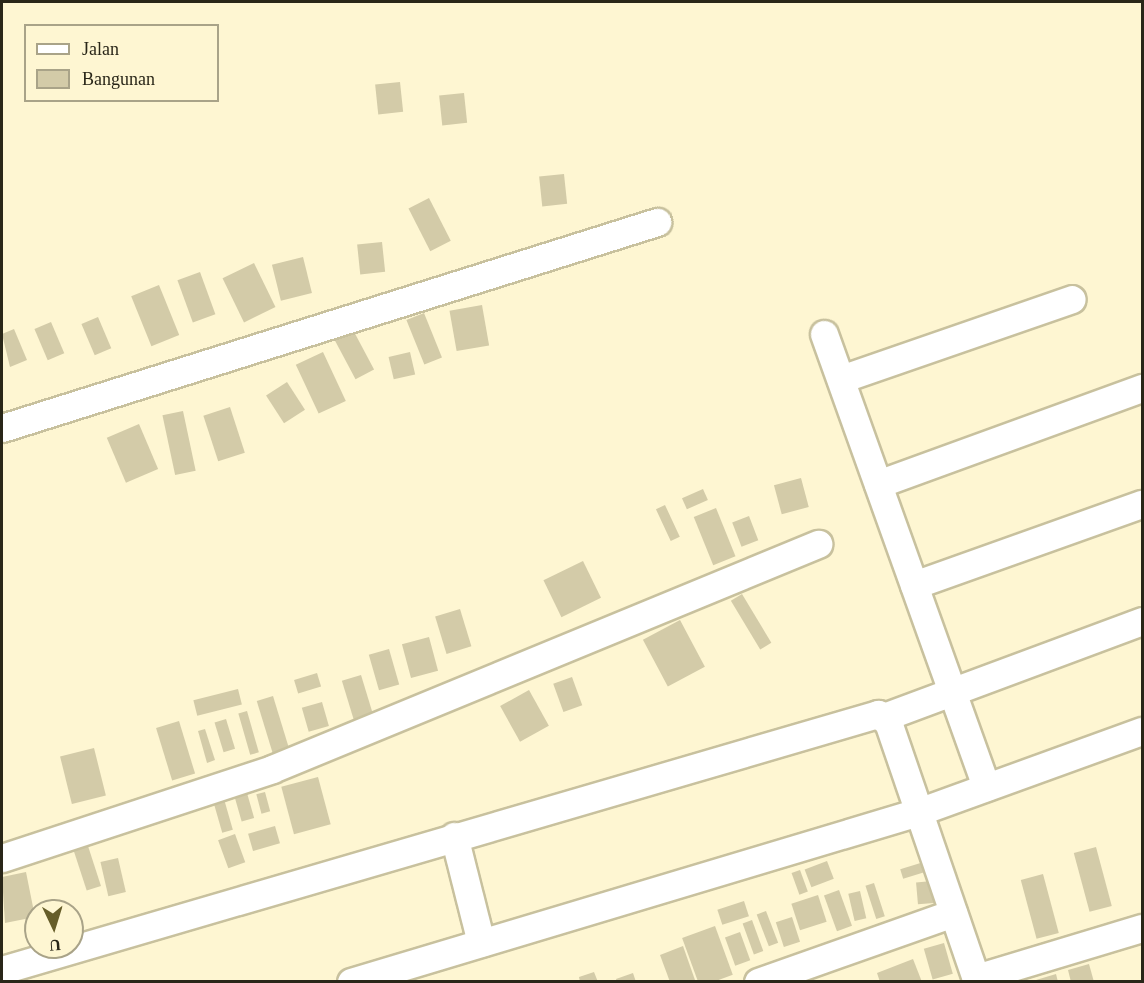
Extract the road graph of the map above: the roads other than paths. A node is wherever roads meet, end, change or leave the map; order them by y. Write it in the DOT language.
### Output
graph roads {
  1 [pos="657,222"];
  2 [pos="1071,299"];
  3 [pos="824,334"];
  4 [pos="840,379"];
  5 [pos="1143,388"];
  6 [pos="2,428"];
  7 [pos="878,484"];
  8 [pos="1143,504"];
  9 [pos="818,544"];
  10 [pos="914,585"];
  11 [pos="1143,621"];
  12 [pos="952,690"];
  13 [pos="884,717"];
  14 [pos="1143,731"];
  15 [pos="986,787"];
  16 [pos="918,812"];
  17 [pos="454,836"];
  18 [pos="2,858"];
  19 [pos="953,913"];
  20 [pos="1143,928"];
  21 [pos="481,943"];
  22 [pos="2,970"];
  23 [pos="989,975"];
  24 [pos="351,981"];
  25 [pos="758,981"];
  1 -- 6 [label="street"];
  2 -- 4 [label="street"];
  3 -- 4 [label="street"];
  4 -- 7 [label="street"];
  5 -- 7 [label="street"];
  7 -- 10 [label="street"];
  8 -- 10 [label="street"];
  9 -- 18 [label="street"];
  10 -- 12 [label="street"];
  11 -- 12 [label="street"];
  12 -- 13 [label="street"];
  12 -- 15 [label="street"];
  13 -- 16 [label="street"];
  13 -- 17 [label="street"];
  14 -- 15 [label="street"];
  15 -- 16 [label="street"];
  16 -- 19 [label="street"];
  16 -- 21 [label="street"];
  17 -- 21 [label="street"];
  17 -- 22 [label="street"];
  19 -- 23 [label="street"];
  19 -- 25 [label="street"];
  20 -- 23 [label="street"];
  21 -- 24 [label="street"];
}
